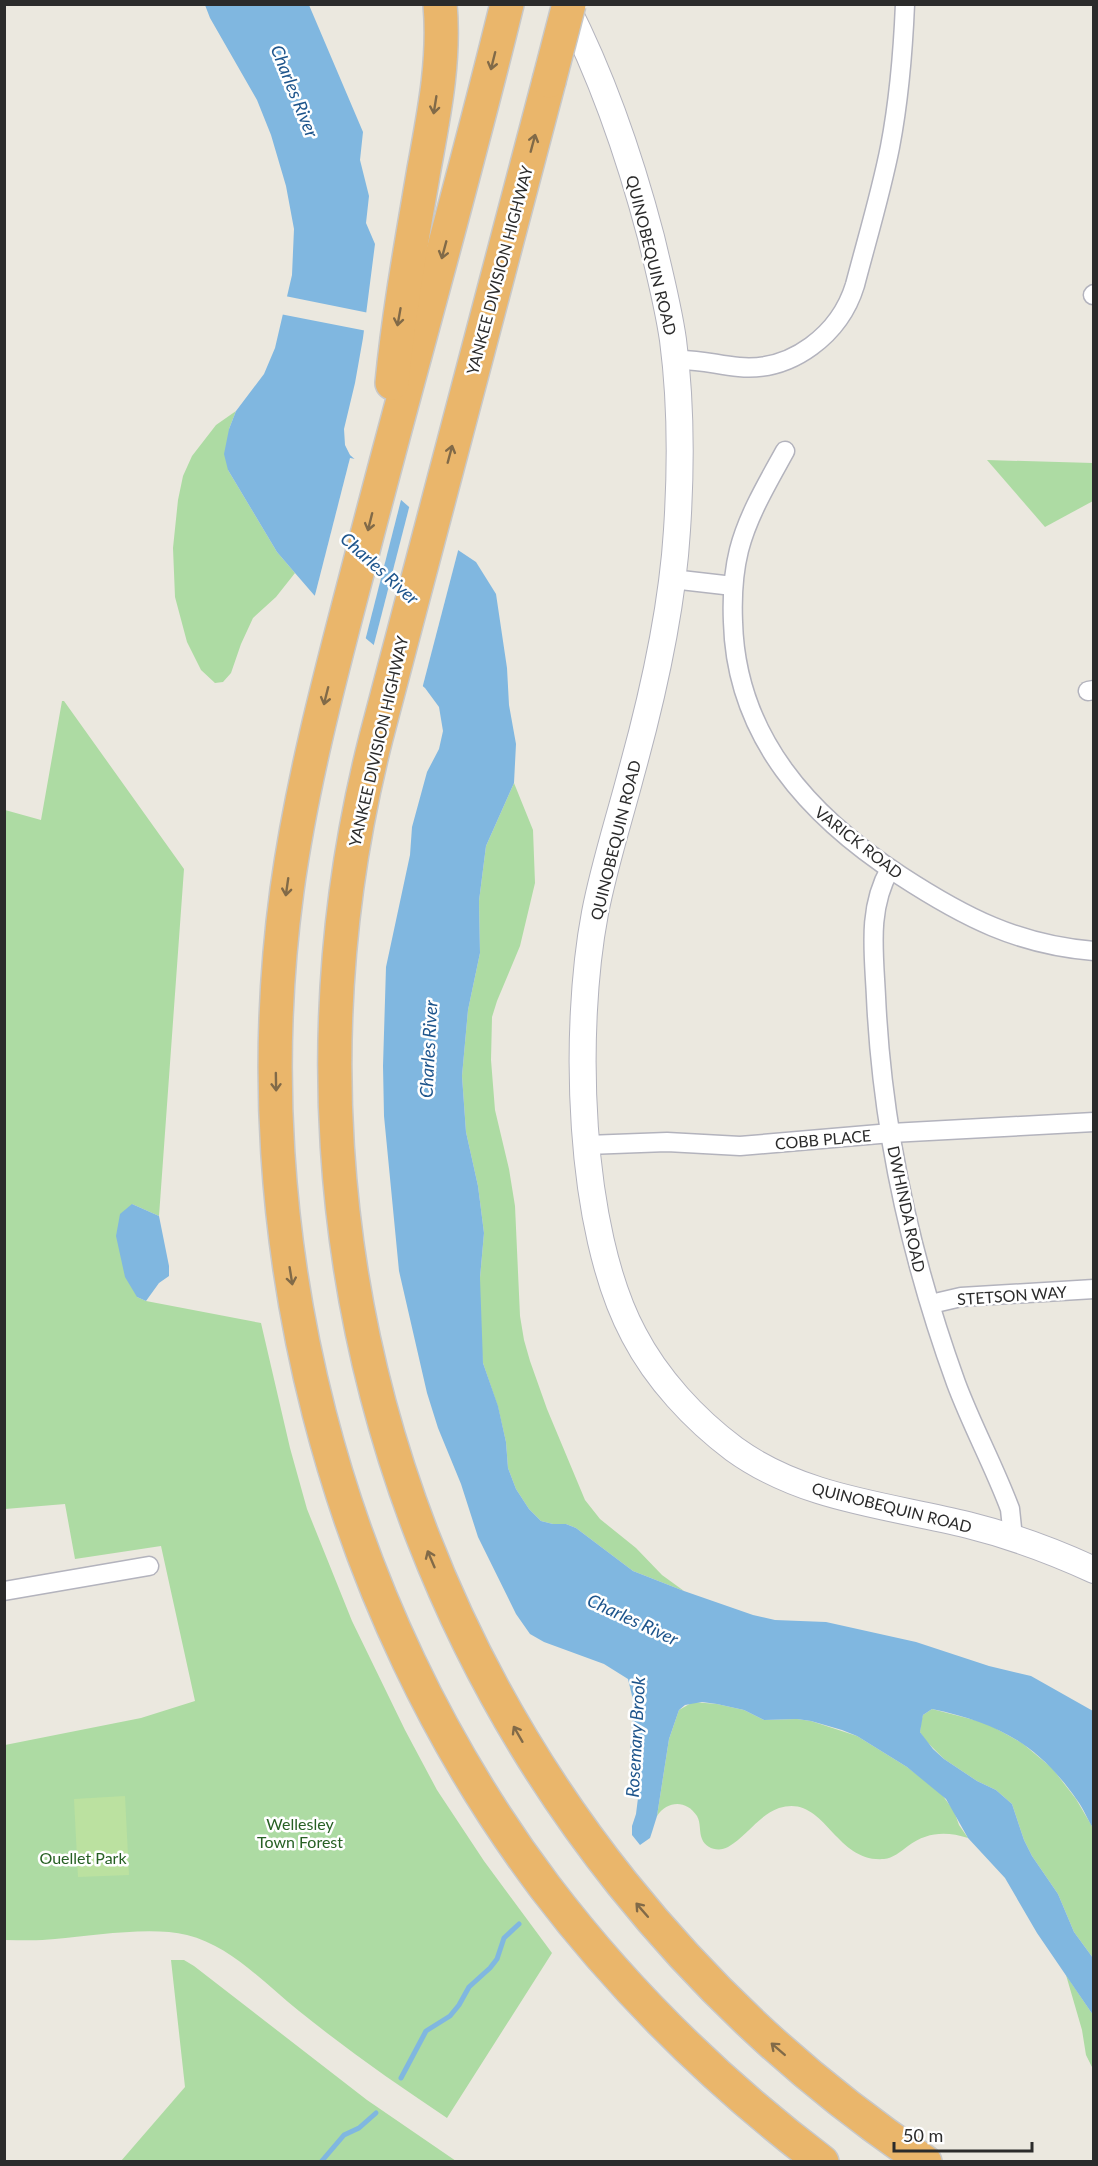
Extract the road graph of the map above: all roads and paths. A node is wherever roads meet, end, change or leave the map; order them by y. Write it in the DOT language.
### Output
graph roads {
  1 [pos="440,4"];
  2 [pos="507,4"];
  3 [pos="567,4"];
  4 [pos="905,4"];
  5 [pos="675,360"];
  6 [pos="785,451"];
  7 [pos="385,465"];
  8 [pos="672,579"];
  9 [pos="733,586"];
  10 [pos="890,869"];
  11 [pos="1094,951"];
  12 [pos="1094,1122"];
  13 [pos="891,1133"];
  14 [pos="588,1145"];
  15 [pos="1094,1289"];
  16 [pos="931,1304"];
  17 [pos="1010,1537"];
  18 [pos="149,1566"];
  19 [pos="1094,1570"];
  20 [pos="4,1591"];
  21 [pos="822,2162"];
  22 [pos="925,2162"];
  1 -- 7 [label="highway, one-way"];
  2 -- 7 [label="highway, one-way"];
  3 -- 5 [label="main road, QUINOBEQUIN ROAD"];
  22 -- 3 [label="highway, YANKEE DIVISION HIGHWAY, one-way, bridge"];
  4 -- 5 [label="street"];
  5 -- 8 [label="main road, QUINOBEQUIN ROAD"];
  6 -- 9 [label="street, VARICK ROAD"];
  7 -- 21 [label="highway, one-way"];
  8 -- 9 [label="street"];
  8 -- 14 [label="main road, QUINOBEQUIN ROAD"];
  9 -- 10 [label="street, VARICK ROAD"];
  10 -- 11 [label="street, VARICK ROAD"];
  10 -- 13 [label="street, DWHINDA ROAD"];
  12 -- 13 [label="street, COBB PLACE"];
  13 -- 14 [label="street, COBB PLACE"];
  13 -- 16 [label="street, DWHINDA ROAD"];
  14 -- 17 [label="main road, QUINOBEQUIN ROAD"];
  15 -- 16 [label="street, STETSON WAY"];
  16 -- 17 [label="street, DWHINDA ROAD"];
  17 -- 19 [label="main road, QUINOBEQUIN ROAD"];
  18 -- 20 [label="street"];
}
